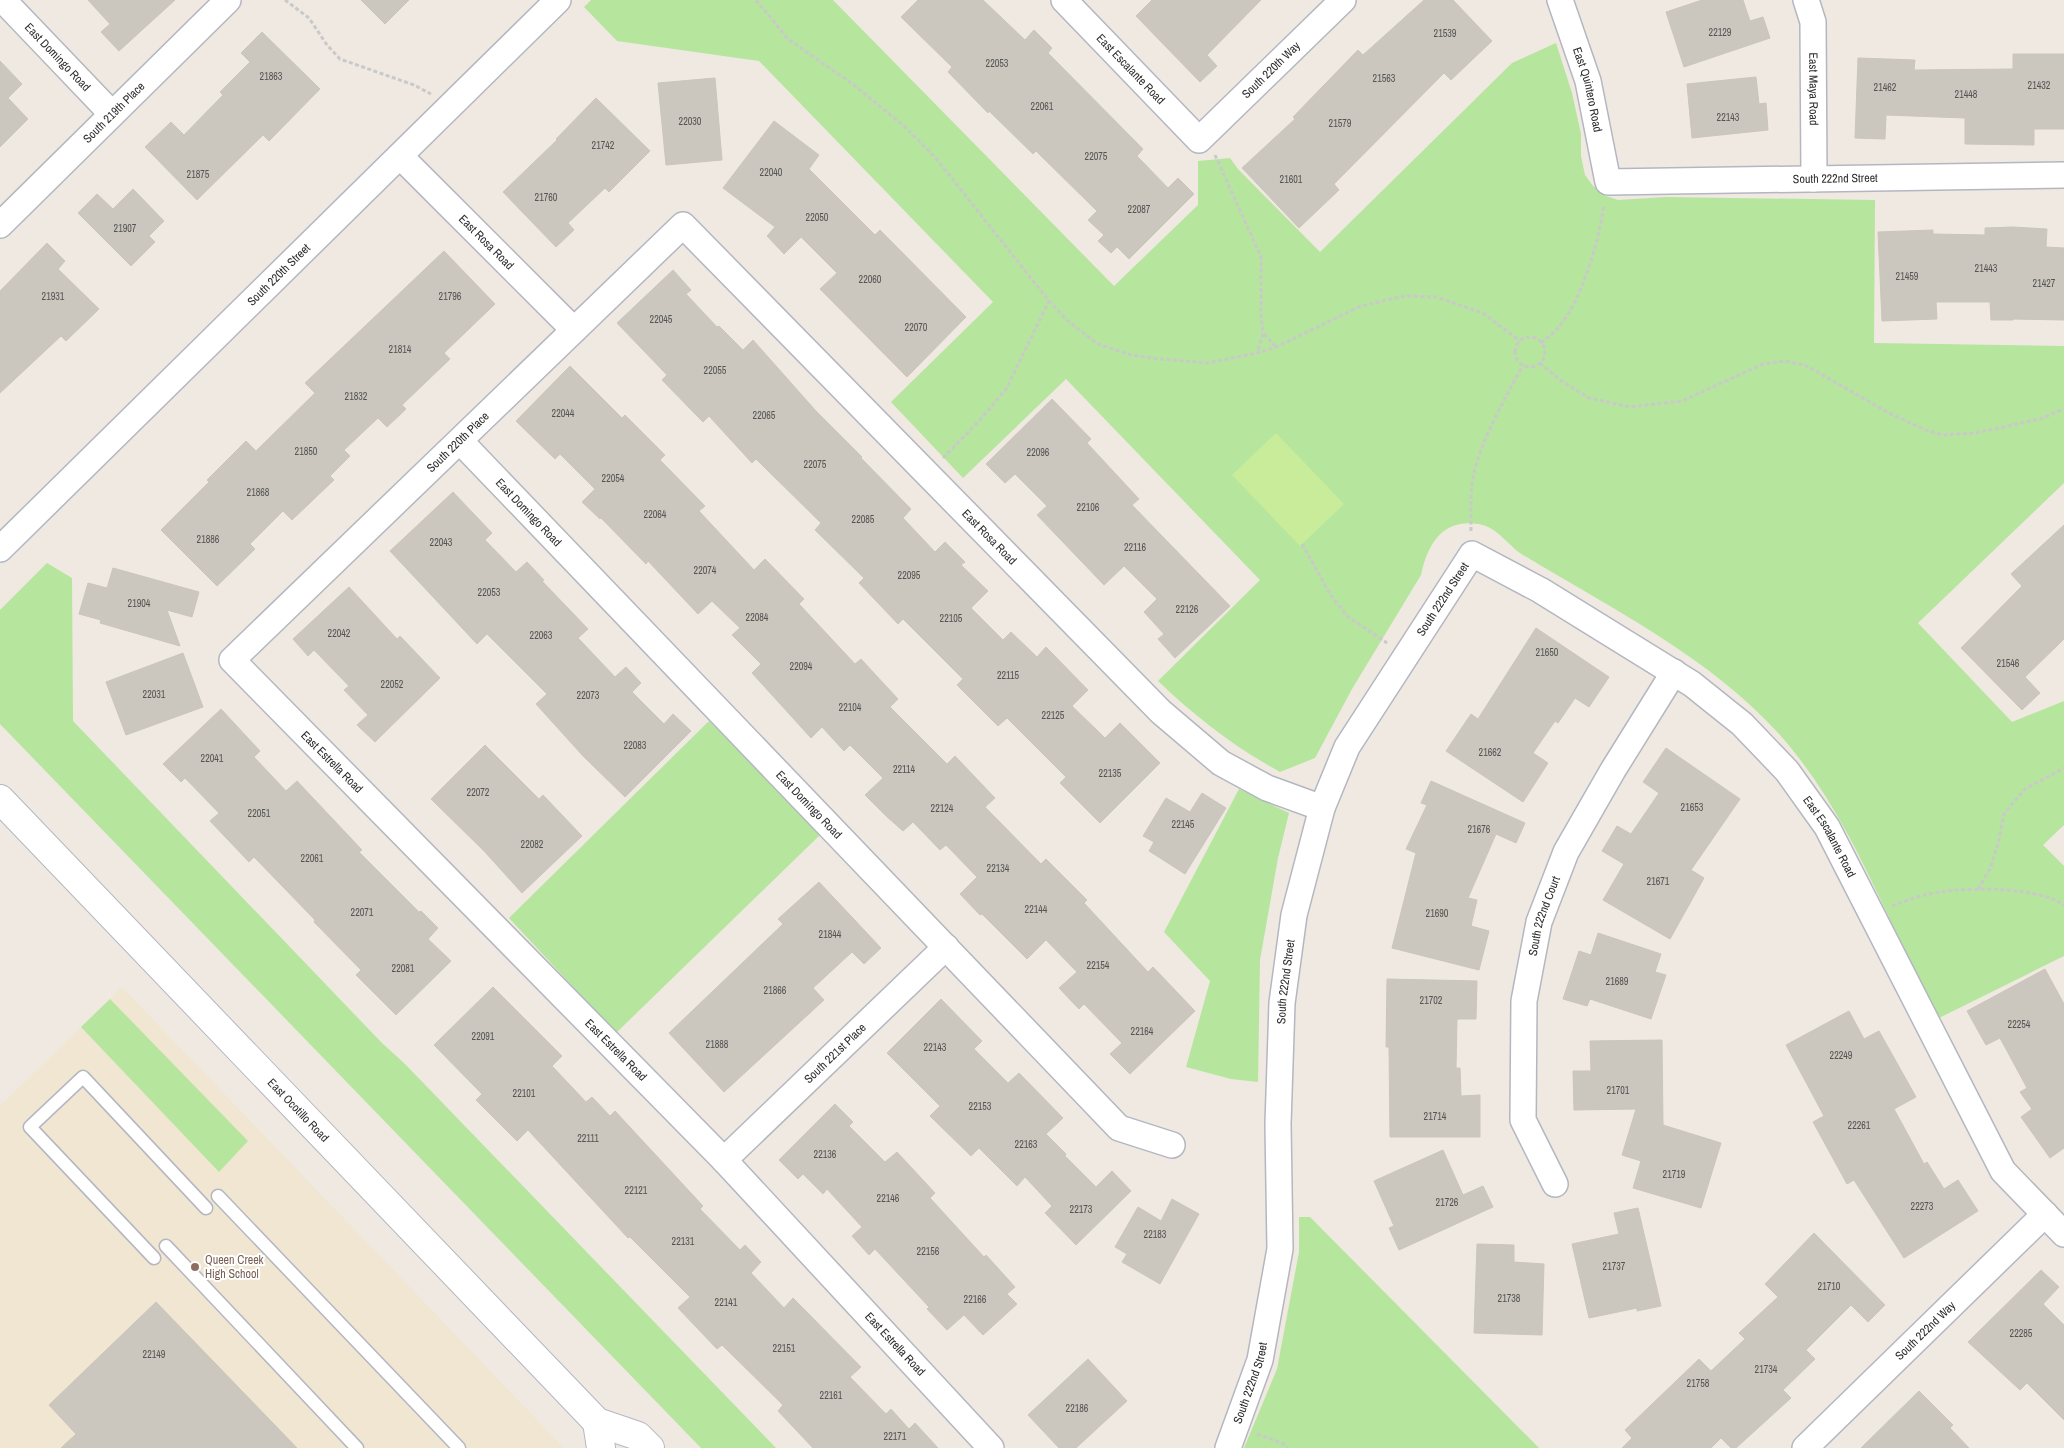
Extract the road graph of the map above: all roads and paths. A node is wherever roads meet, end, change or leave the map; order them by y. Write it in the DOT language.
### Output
graph roads {
  1 [pos="3,0"];
  2 [pos="228,0"];
  3 [pos="285,0"];
  4 [pos="558,0"];
  5 [pos="756,0"];
  6 [pos="1064,0"];
  7 [pos="1343,0"];
  8 [pos="1560,0"];
  9 [pos="1806,0"];
  10 [pos="451,105"];
  11 [pos="112,114"];
  12 [pos="1199,140"];
  13 [pos="400,156"];
  14 [pos="2064,175"];
  15 [pos="1814,179"];
  16 [pos="1608,182"];
  17 [pos="0,225"];
  18 [pos="683,225"];
  19 [pos="1049,301"];
  20 [pos="574,330"];
  21 [pos="1264,334"];
  22 [pos="1520,341"];
  23 [pos="1541,343"];
  24 [pos="1276,347"];
  25 [pos="1257,353"];
  26 [pos="1540,363"];
  27 [pos="1523,365"];
  28 [pos="2064,409"];
  29 [pos="460,441"];
  30 [pos="928,474"];
  31 [pos="1302,544"];
  32 [pos="0,549"];
  33 [pos="1472,554"];
  34 [pos="1407,655"];
  35 [pos="232,660"];
  36 [pos="1674,672"];
  37 [pos="2064,768"];
  38 [pos="0,799"];
  39 [pos="1322,808"];
  40 [pos="1978,889"];
  41 [pos="2064,905"];
  42 [pos="1870,913"];
  43 [pos="946,947"];
  44 [pos="1172,1146"];
  45 [pos="724,1160"];
  46 [pos="1555,1184"];
  47 [pos="218,1196"];
  48 [pos="206,1208"];
  49 [pos="2045,1214"];
  50 [pos="2064,1234"];
  51 [pos="166,1246"];
  52 [pos="154,1258"];
  53 [pos="599,1435"];
  54 [pos="1232,1437"];
  55 [pos="357,1448"];
  56 [pos="459,1448"];
  57 [pos="650,1448"];
  58 [pos="992,1448"];
  59 [pos="1288,1448"];
  60 [pos="1805,1448"];
  1 -- 11 [label="street, East Domingo Road"];
  2 -- 11 [label="street, South 219th Place"];
  3 -- 10 [label="path"];
  4 -- 10 [label="street, South 220th Street"];
  5 -- 19 [label="path"];
  6 -- 12 [label="street, East Escalante Road"];
  7 -- 12 [label="street, South 220th Way"];
  8 -- 16 [label="street, East Quintero Road"];
  9 -- 15 [label="street, East Maya Road"];
  10 -- 13 [label="street, South 220th Street"];
  11 -- 17 [label="street, South 219th Place"];
  12 -- 21 [label="path"];
  13 -- 20 [label="street, East Rosa Road"];
  13 -- 32 [label="street, South 220th Street"];
  14 -- 15 [label="street, South 222nd Street"];
  15 -- 16 [label="street, South 222nd Street"];
  16 -- 23 [label="path"];
  18 -- 20 [label="street, South 220th Place"];
  18 -- 30 [label="street, East Rosa Road"];
  19 -- 25 [label="path"];
  19 -- 30 [label="path"];
  20 -- 29 [label="street, South 220th Place"];
  21 -- 24 [label="path"];
  21 -- 25 [label="path"];
  22 -- 23 [label="path"];
  22 -- 24 [label="path"];
  22 -- 27 [label="path"];
  23 -- 26 [label="path"];
  24 -- 25 [label="path"];
  26 -- 27 [label="path"];
  26 -- 28 [label="path"];
  27 -- 33 [label="path"];
  29 -- 35 [label="street, South 220th Place"];
  29 -- 43 [label="street, East Domingo Road"];
  30 -- 39 [label="street, East Rosa Road"];
  31 -- 34 [label="path"];
  33 -- 34 [label="street, South 222nd Street"];
  33 -- 36 [label="street, East Escalante Road"];
  34 -- 39 [label="street, South 222nd Street"];
  35 -- 45 [label="street, East Estrella Road"];
  36 -- 42 [label="street, East Escalante Road"];
  36 -- 46 [label="street, South 222nd Court"];
  37 -- 40 [label="path"];
  38 -- 53 [label="main road, East Ocotillo Road"];
  39 -- 54 [label="street, South 222nd Street"];
  40 -- 41 [label="path"];
  40 -- 42 [label="path"];
  42 -- 49 [label="street, East Escalante Road"];
  43 -- 44 [label="street, East Domingo Road"];
  43 -- 45 [label="street, South 221st Place"];
  45 -- 58 [label="street, East Estrella Road"];
  47 -- 56 [label="lane"];
  48 -- 52 [label="lane"];
  49 -- 50 [label="street, East Escalante Road"];
  49 -- 60 [label="street, South 222nd Way"];
  51 -- 55 [label="lane"];
  53 -- 57 [label="main road, East Ocotillo Road"];
  54 -- 59 [label="path"];
}
